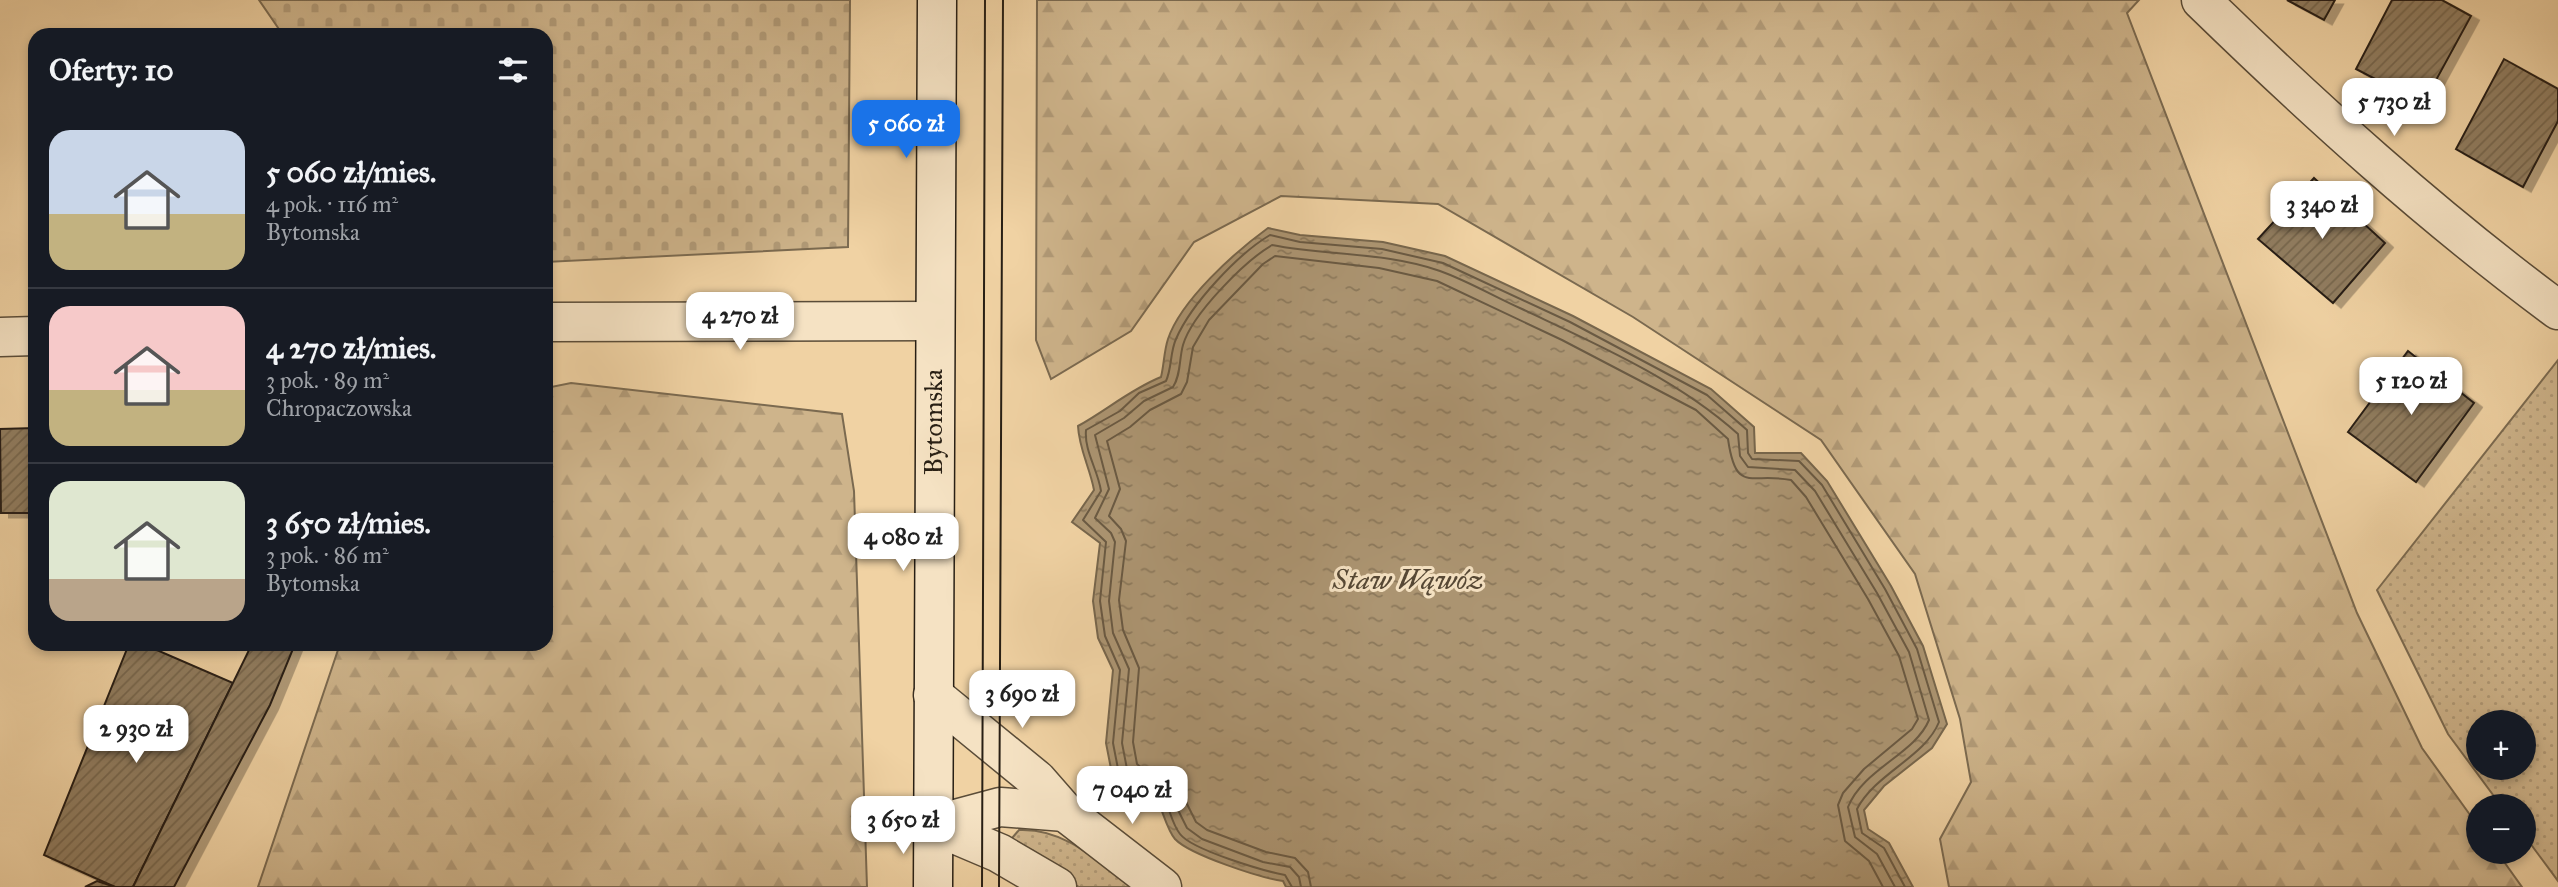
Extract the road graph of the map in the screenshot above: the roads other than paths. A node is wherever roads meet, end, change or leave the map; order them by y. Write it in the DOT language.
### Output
graph roads {
  1 [pos="937,0"];
  2 [pos="2202,0"];
  3 [pos="2558,310"];
  4 [pos="934,321"];
  5 [pos="553,322"];
  6 [pos="28,336"];
  7 [pos="0,337"];
  8 [pos="933,695"];
  9 [pos="1065,812"];
  10 [pos="933,825"];
  11 [pos="933,887"];
  12 [pos="1057,887"];
  13 [pos="1162,887"];
  1 -- 4 [label="street, Bytomska"];
  2 -- 3 [label="street"];
  4 -- 5 [label="street"];
  4 -- 8 [label="street, Bytomska"];
  6 -- 7 [label="street"];
  8 -- 9 [label="street"];
  8 -- 10 [label="street, Bytomska"];
  9 -- 10 [label="street"];
  9 -- 13 [label="street"];
  10 -- 11 [label="street, Bytomska"];
  10 -- 12 [label="street"];
}
